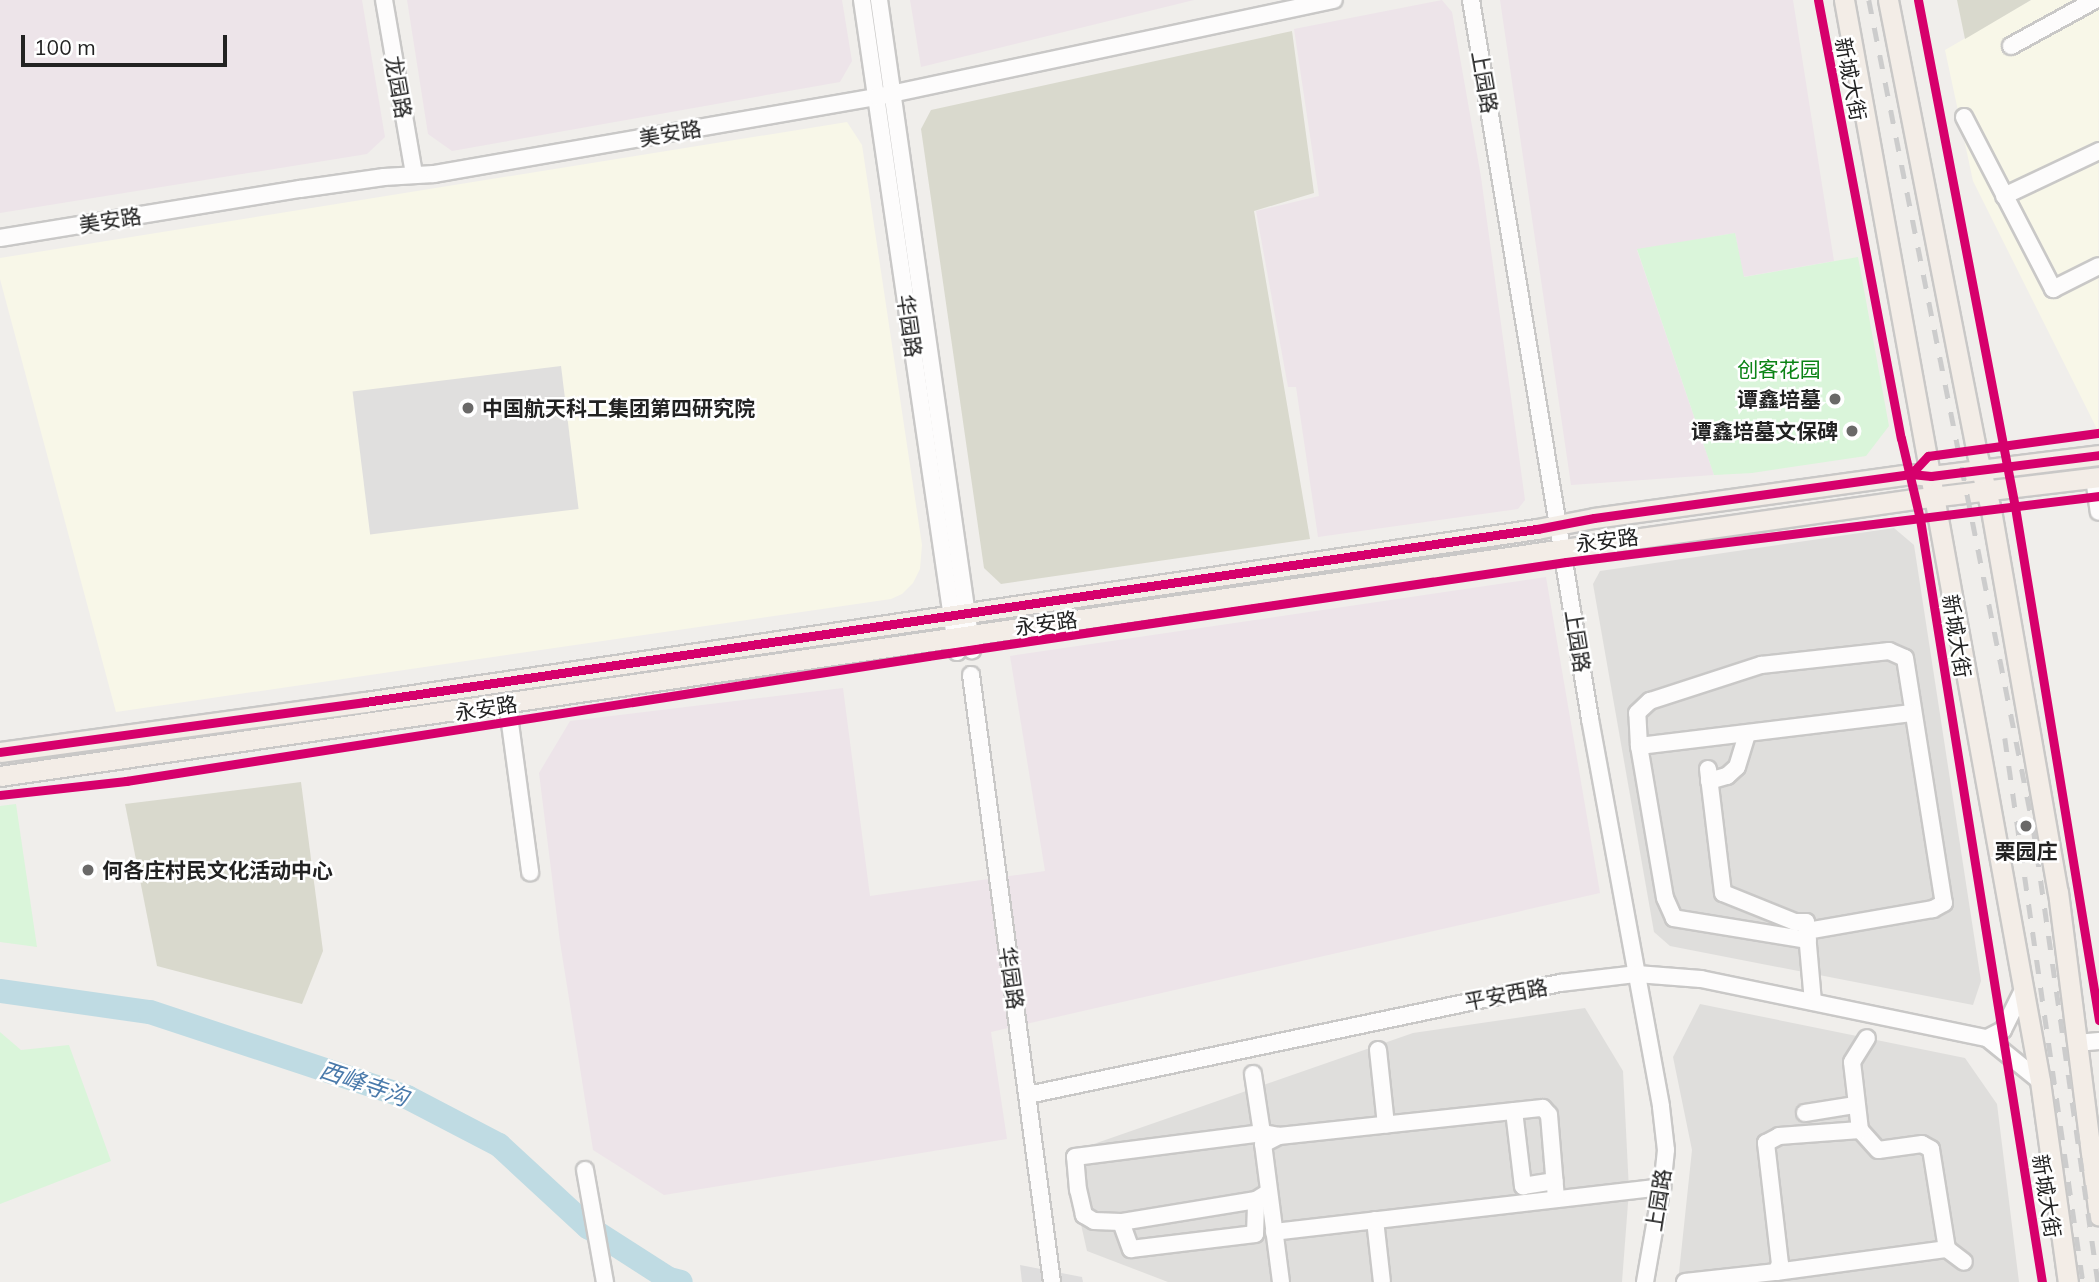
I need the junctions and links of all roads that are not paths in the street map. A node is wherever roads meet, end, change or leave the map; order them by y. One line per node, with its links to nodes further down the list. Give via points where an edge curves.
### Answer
1 (384, 0): 13 (street, 龙园路)
2 (862, 0): 10 (street, 华园路)
3 (879, 0): 10 (street, 华园路)
4 (1334, 0): 10 (street, 美安路)
5 (1471, 0): 24 (street, 上园路)
6 (1844, 0): 19 (main road, 新城大街)
7 (1888, 0): 18 (main road)
8 (2095, 0): 9 (street)
9 (2011, 46)
10 (885, 95): 13 (street, 美安路); 26 (street, 华园路)
11 (1964, 117): 14 (street)
12 (2099, 151): 14 (street)
13 (414, 174): 15 (street, 美安路)
14 (2004, 196): 16 (street, via 2053,289)
15 (0, 238)
16 (2099, 266)
17 (2099, 455): 18 (main road, 永安路)
18 (1982, 470): 19 (main road, 永安路); 21 (main road)
19 (1931, 476): 22 (main road, 新城大街); 24 (main road, 永安路, via 1898,476)
20 (2096, 477): 21 (main road, 永安路); 23 (street)
21 (1987, 490): 22 (main road, 永安路); 43 (main road, via 2058,892)
22 (1934, 497): 25 (main road, 永安路); 38 (main road, 新城大街)
23 (2099, 512)
24 (1560, 524): 25 (street, 上园路); 26 (main road, 永安路)
25 (1563, 549): 27 (main road, 永安路); 37 (street, 上园路)
26 (960, 614): 27 (street, 华园路); 33 (main road, 永安路)
27 (964, 643): 29 (main road, 永安路)
28 (971, 675): 47 (street, 华园路)
29 (507, 701): 34 (main road, 永安路); 35 (street)
30 (1912, 713): 31 (street); 32 (street, via 1905,658 1889,651 1761,665 1650,701 1637,713); 36 (street, via 1944,903)
31 (1747, 735): 32 (street); 36 (street, via 1737,767 1727,776 1708,775 1723,893 1795,922 1806,922)
32 (1639, 746): 36 (street, via 1665,898 1674,918)
33 (0, 752)
34 (0, 776)
35 (530, 872)
36 (1808, 936): 39 (street)
37 (1637, 974): 39 (street, 平安西路, via 1701,979); 47 (street, 平安西路, via 1560,983); 57 (street, 上园路, via 1661,1107 1666,1150)
38 (2023, 990): 41 (street, via 2003,1030); 46 (main road, 新城大街)
39 (1813, 1002): 41 (street, 平安西路)
40 (1867, 1038): 48 (street, via 1852,1062)
41 (1987, 1038): 46 (street)
42 (2099, 1041): 43 (street)
43 (2077, 1043): 60 (main road)
44 (1378, 1050): 51 (street)
45 (1253, 1074): 53 (street)
46 (2040, 1081): 73 (main road, 新城大街)
47 (1028, 1095): 67 (street, 华园路)
48 (1856, 1105): 50 (street); 52 (street)
49 (1514, 1111): 51 (street); 56 (street, via 1543,1108 1549,1115); 56 (street, via 1523,1186)
50 (1805, 1113)
51 (1386, 1125): 54 (street)
52 (1860, 1130): 64 (street, via 1878,1150 1922,1144 1931,1149); 66 (street, via 1779,1136 1766,1143 1780,1264)
53 (1262, 1133): 54 (street); 62 (street, via 1075,1157 1084,1215 1094,1221)
54 (1279, 1136): 58 (street, via 1263,1144)
55 (585, 1170): 68 (street)
56 (1555, 1181): 59 (street)
57 (1662, 1187): 59 (street); 71 (street, 上园路)
58 (1263, 1196): 62 (street); 62 (street, via 1255,1234 1131,1249); 63 (street)
59 (1556, 1199): 61 (street)
60 (2099, 1215)
61 (1375, 1220): 63 (street); 70 (street)
62 (1121, 1222)
63 (1274, 1232): 69 (street)
64 (1947, 1249): 65 (street); 66 (street)
65 (1964, 1262)
66 (1776, 1272): 72 (street)
67 (1052, 1276)
68 (605, 1282)
69 (1281, 1282)
70 (1382, 1282)
71 (1645, 1282)
72 (1685, 1282)
73 (2068, 1282)

